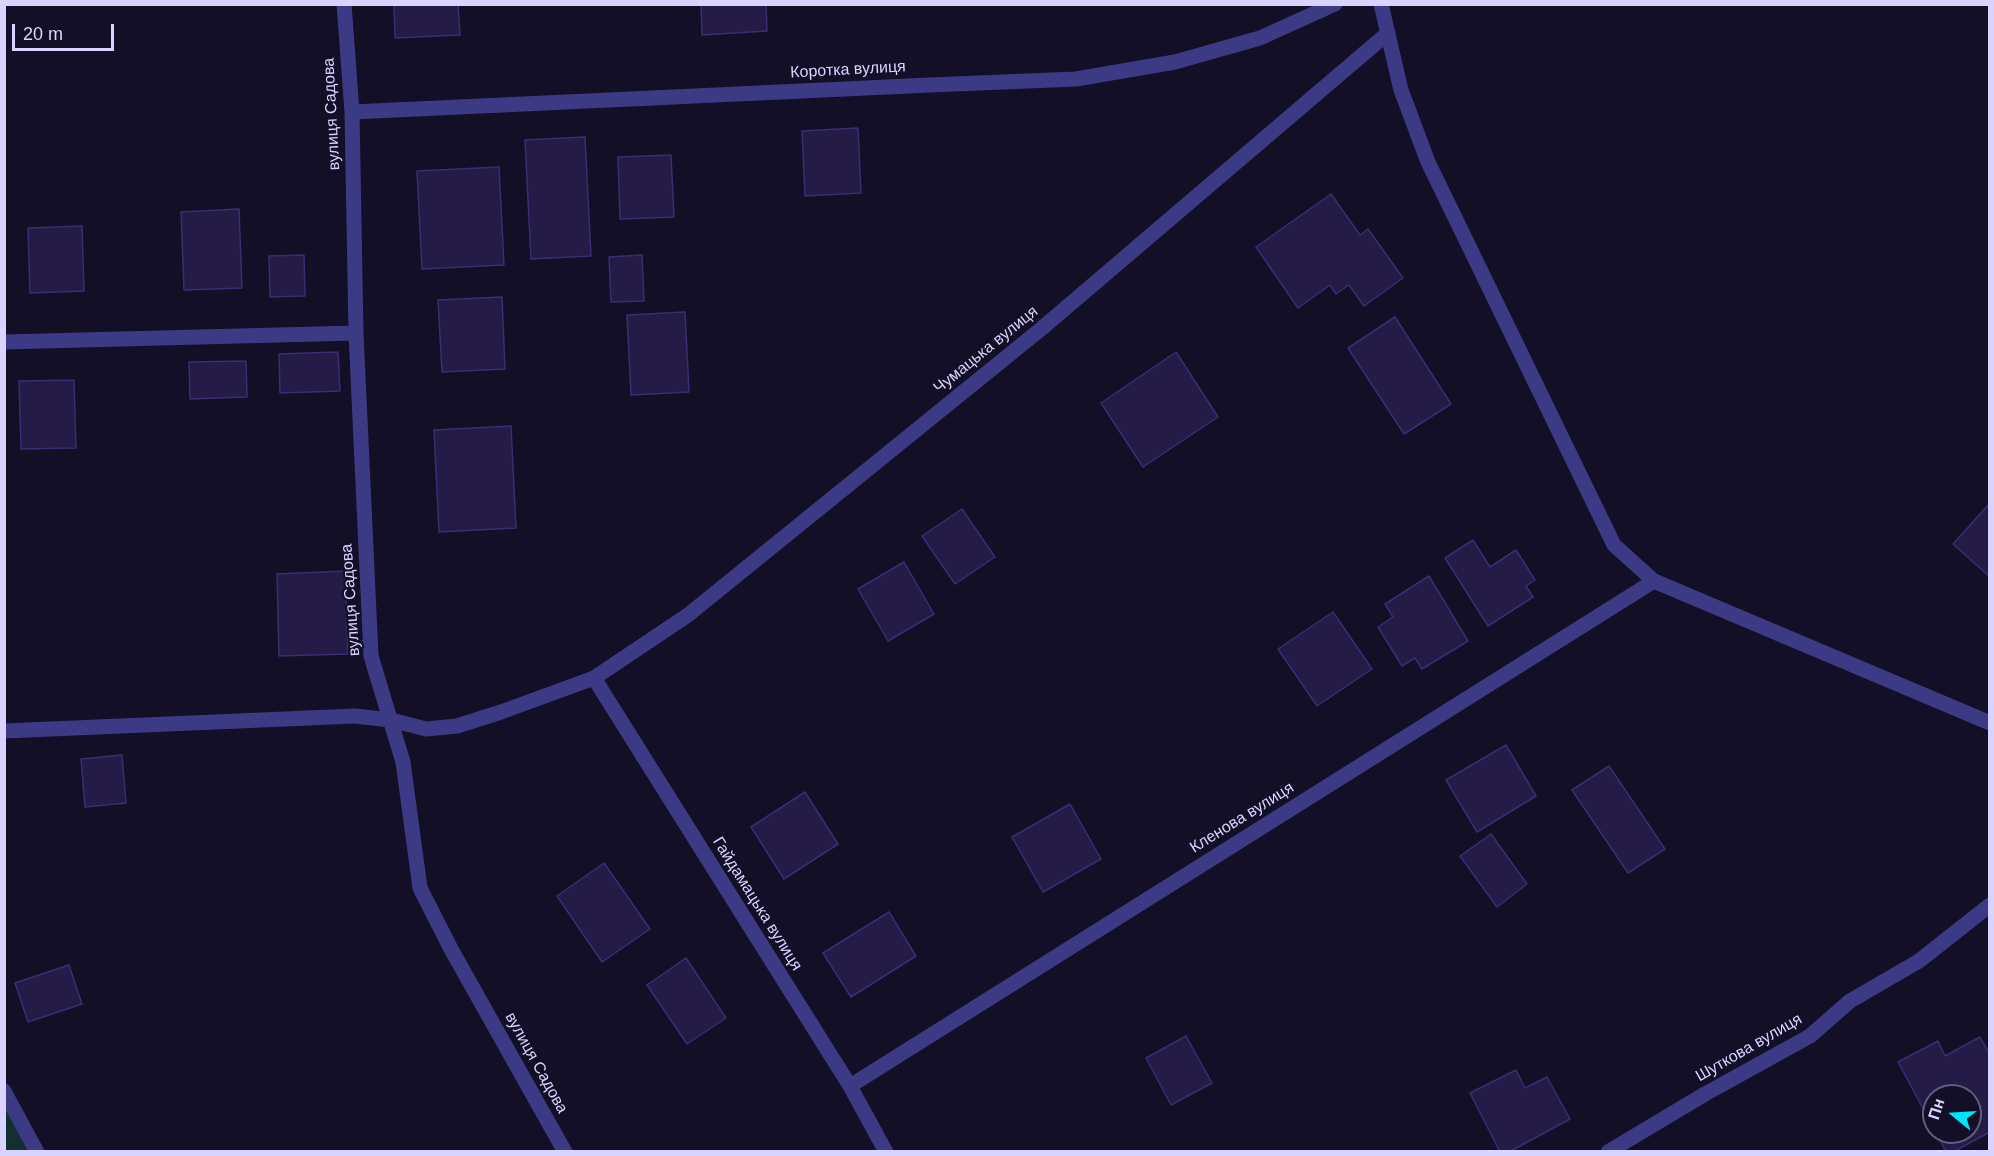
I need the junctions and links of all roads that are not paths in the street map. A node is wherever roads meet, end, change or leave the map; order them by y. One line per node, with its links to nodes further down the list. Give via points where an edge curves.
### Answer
1 (344, 4): 5 (street, вулиця Садова)
2 (1335, 4): 5 (street, Коротка вулиця, via 1250,41 1175,62 1076,80)
3 (1381, 4): 4 (street)
4 (1388, 33): 8 (street, via 1401,90 1428,162 1598,513 1614,544); 9 (street, Чумацька вулиця, via 1023,344 688,615)
5 (352, 111): 6 (street, вулиця Садова)
6 (356, 333): 7 (street); 10 (street, вулиця Садова, via 370,656)
7 (4, 342)
8 (1654, 581): 11 (street); 14 (street, Кленова вулиця)
9 (594, 678): 10 (street, Чумацька вулиця, via 457,726 426,729); 14 (street, Гайдамацька вулиця)
10 (392, 720): 12 (street, Чумацька вулиця, via 355,716); 17 (street, вулиця Садова, via 403,762 420,888)
11 (1989, 723)
12 (4, 731)
13 (1989, 904): 19 (street, Шуткова вулиця, via 1919,961 1851,1001 1810,1036)
14 (850, 1086): 18 (street, Гайдамацька вулиця)
15 (4, 1092): 16 (street)
16 (37, 1152)
17 (565, 1152)
18 (886, 1152)
19 (1608, 1152)

